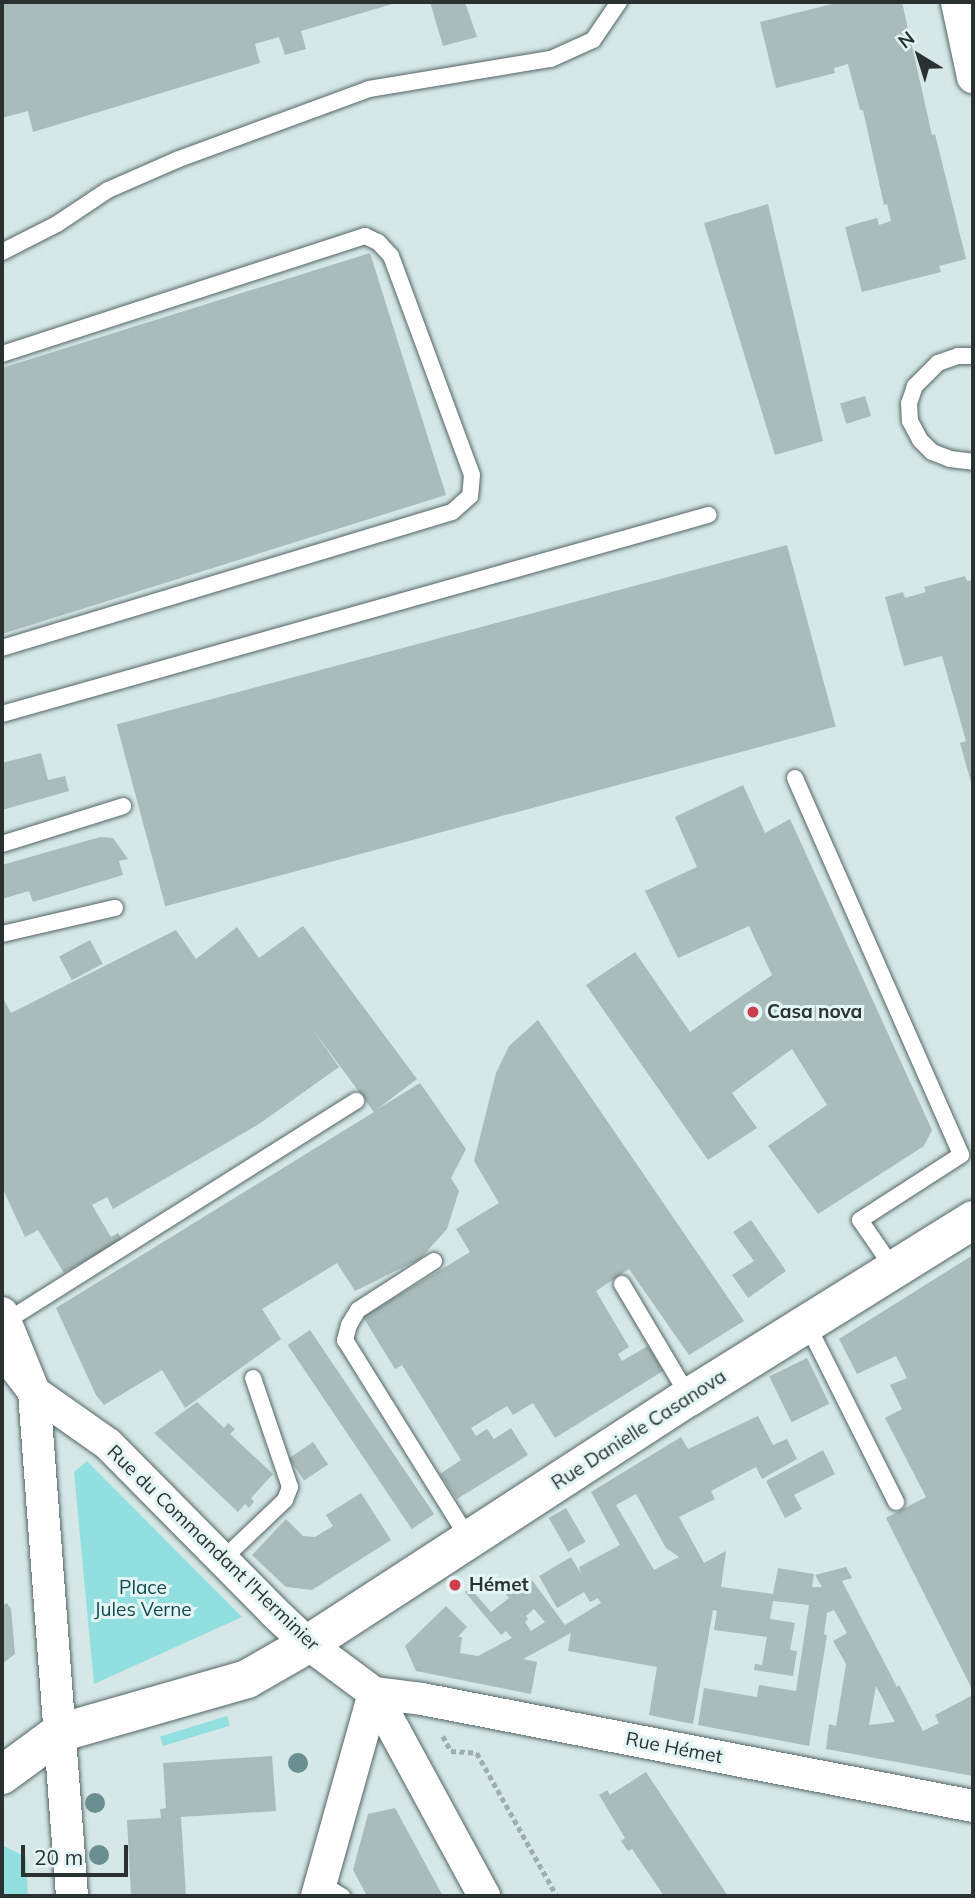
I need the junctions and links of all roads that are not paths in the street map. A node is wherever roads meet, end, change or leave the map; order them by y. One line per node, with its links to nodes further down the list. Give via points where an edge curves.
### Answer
1 (619, 2): 4 (lane, via 593,40 551,59 369,89 108,190 57,224)
2 (957, 2): 3 (street)
3 (973, 77)
4 (2, 252)
5 (2, 355): 9 (lane, via 365,236 390,256 472,475 470,496 452,512)
6 (973, 356): 7 (lane, via 938,363 915,386 909,403 910,421 932,452)
7 (973, 462)
8 (708, 515): 10 (lane)
9 (2, 648)
10 (2, 714)
11 (795, 778): 19 (lane, via 961,1155 860,1220)
12 (123, 806): 13 (lane)
13 (2, 844)
14 (115, 908): 15 (lane)
15 (2, 934)
16 (356, 1101): 22 (lane)
17 (973, 1220): 19 (main road, Rue Danielle Casanova)
18 (434, 1261): 27 (lane, via 358,1310 345,1340)
19 (893, 1268): 21 (main road, Rue Danielle Casanova)
20 (622, 1284): 25 (lane)
21 (807, 1324): 25 (main road, Rue Danielle Casanova); 26 (lane)
22 (3, 1328): 24 (street, Rue du Commandant l'Herminier)
23 (253, 1378): 28 (lane, via 290,1487 285,1500)
24 (34, 1392): 28 (street, Rue du Commandant l'Herminier, via 108,1444); 31 (street)
25 (689, 1397): 27 (main road, Rue Danielle Casanova)
26 (897, 1502)
27 (469, 1539): 29 (main road, Rue Danielle Casanova)
28 (222, 1560): 29 (street, Rue du Commandant l'Herminier)
29 (308, 1644): 30 (street, Rue du Commandant l'Herminier); 31 (main road, Rue Danielle Casanova, via 247,1679)
30 (374, 1693): 33 (street, Rue Hémet); 34 (street); 36 (street, Rue du Commandant l'Herminier)
31 (59, 1733): 32 (main road); 35 (street)
32 (2, 1775)
33 (973, 1806)
34 (326, 1892)
35 (72, 1896)
36 (484, 1896)

